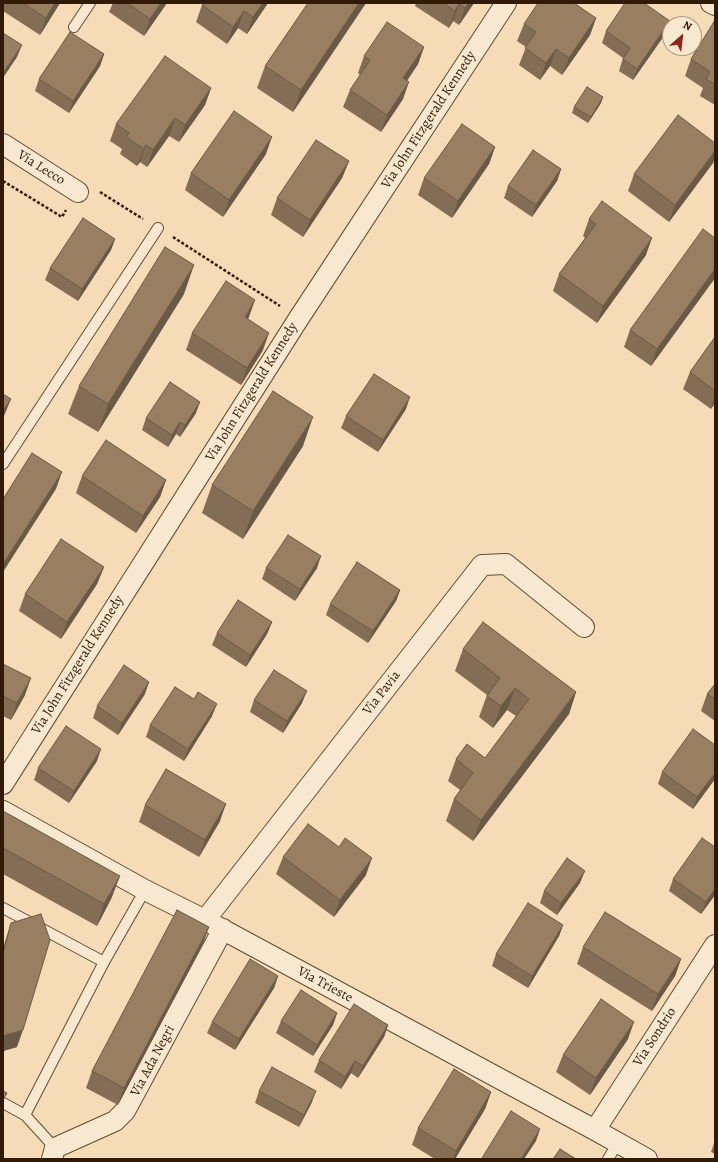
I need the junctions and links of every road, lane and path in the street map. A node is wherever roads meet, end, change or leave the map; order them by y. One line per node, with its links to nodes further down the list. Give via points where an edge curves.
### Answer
1 (90, 3): 5 (lane)
2 (506, 3): 11 (street, Via John Fitzgerald Kennedy, via 299,318)
3 (711, 3): 4 (street)
4 (715, 5)
5 (74, 27)
6 (3, 144): 7 (street, Via Lecco)
7 (78, 192)
8 (158, 228): 9 (lane)
9 (3, 464)
10 (584, 627): 15 (street, Via Pavia, via 506,564 482,565)
11 (3, 784)
12 (3, 811): 13 (street, Via Trieste)
13 (145, 890): 15 (street, Via Trieste); 18 (lane)
14 (3, 908): 18 (lane)
15 (205, 920): 16 (street, Via Trieste)
16 (222, 929): 21 (street, Via Trieste); 23 (street, Via Ada Negri, via 125,1111 115,1121)
17 (715, 945): 21 (street, Via Sondrio)
18 (104, 962): 20 (lane)
19 (3, 1103): 20 (lane)
20 (25, 1115): 23 (lane)
21 (596, 1130): 22 (street, Via Trieste)
22 (618, 1142): 24 (lane); 25 (street, Via Trieste)
23 (53, 1154)
24 (608, 1159)
25 (647, 1159)

